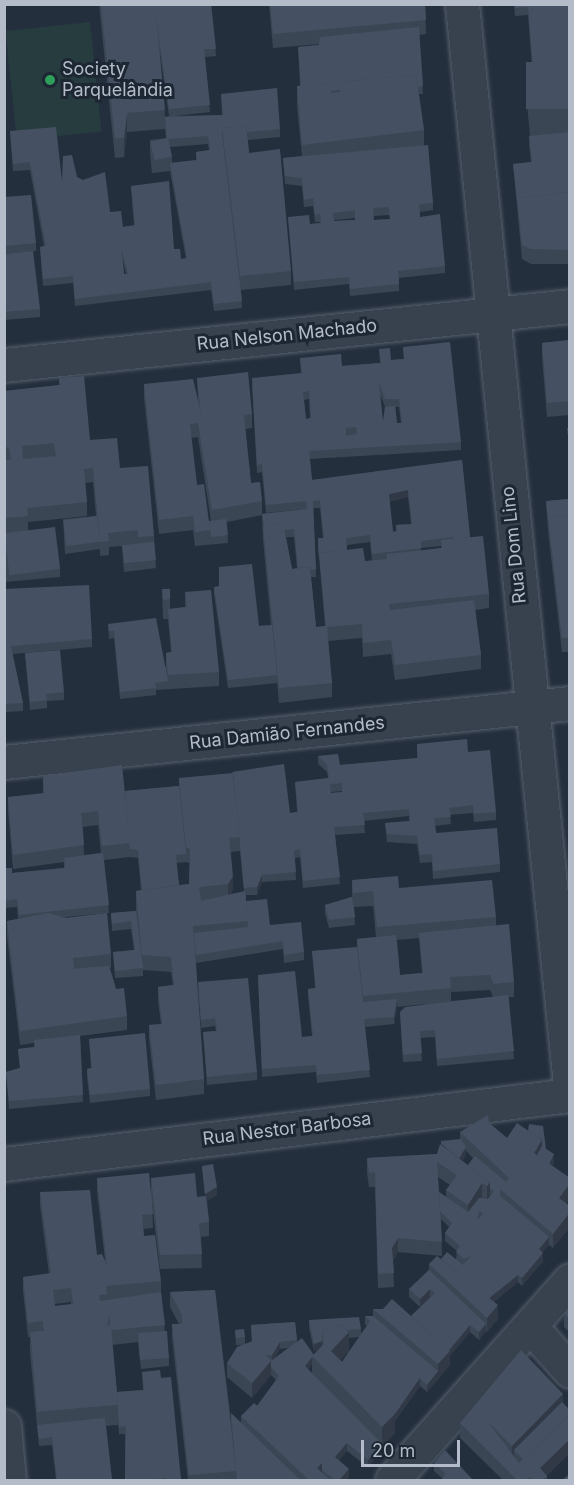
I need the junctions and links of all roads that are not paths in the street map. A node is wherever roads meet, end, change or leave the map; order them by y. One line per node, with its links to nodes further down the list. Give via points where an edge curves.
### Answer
1 (462, 4): 3 (street, Rua Dom Lino)
2 (570, 306): 3 (street, Rua Nelson Machado)
3 (490, 313): 4 (street, Rua Nelson Machado); 6 (street, Rua Dom Lino)
4 (4, 365)
5 (570, 703): 6 (street, Rua Damião Fernandes)
6 (530, 706): 7 (street, Rua Damião Fernandes); 8 (street, Rua Dom Lino)
7 (4, 762)
8 (570, 1084)
9 (570, 1095): 10 (street, Rua Nestor Barbosa)
10 (4, 1164)
11 (570, 1280): 12 (street)
12 (530, 1326): 13 (street); 16 (street)
13 (570, 1371)
14 (4, 1426): 15 (street)
15 (9, 1480)
16 (392, 1480)

